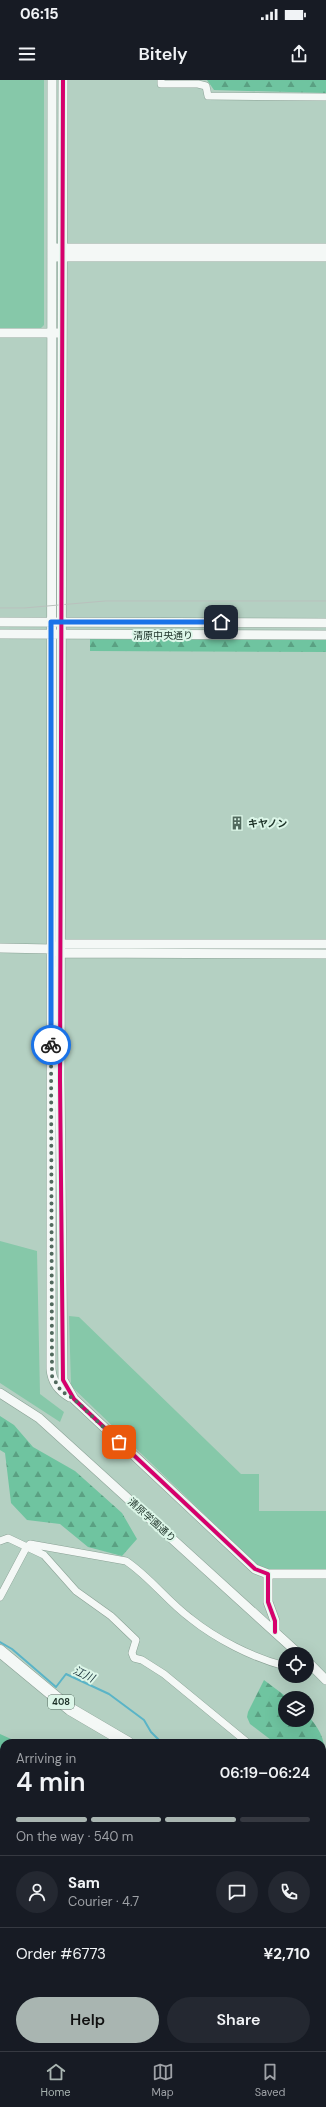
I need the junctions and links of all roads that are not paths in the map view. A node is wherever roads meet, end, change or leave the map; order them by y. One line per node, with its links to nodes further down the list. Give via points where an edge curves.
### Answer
1 (52, 80): 6 (street)
2 (63, 80): 7 (street)
3 (161, 80): 4 (street, via 161,84 206,86 208,96)
4 (326, 97)
5 (326, 248): 7 (street)
6 (52, 252): 7 (street); 10 (street)
7 (62, 252): 8 (street); 11 (street)
8 (326, 257)
9 (0, 333): 10 (street)
10 (51, 333): 11 (street); 13 (street)
11 (62, 333): 14 (street)
12 (0, 622): 13 (street, 清原中央通り)
13 (51, 622): 14 (street, 清原中央通り); 17 (street)
14 (62, 622): 15 (street, 清原中央通り); 18 (street)
15 (326, 623)
16 (0, 634): 17 (street, 清原中央通り)
17 (51, 634): 18 (street, 清原中央通り); 22 (street)
18 (62, 635): 19 (street, 清原中央通り); 23 (street)
19 (326, 635)
20 (326, 944): 23 (street)
21 (0, 948): 22 (street)
22 (52, 949): 23 (street); 26 (street, via 51,1369 53,1379 61,1391)
23 (61, 949): 24 (street); 26 (street, via 63,1380)
24 (326, 954)
25 (0, 1392): 32 (street, 清原学園通り, via 39,1418)
26 (74, 1399): 29 (street, via 255,1569)
27 (0, 1540): 28 (street, via 8,1538)
28 (26, 1548): 31 (street); 35 (street, via 34,1544 126,1561 140,1570 202,1627 253,1657); 39 (street, via 44,1555 76,1591 127,1630 136,1640 132,1652 134,1658 164,1674)
29 (268, 1574): 30 (street); 32 (street, via 268,1602 276,1621)
30 (326, 1574)
31 (0, 1597)
32 (275, 1632): 33 (street, 清原学園通り)
33 (291, 1647)
34 (0, 1651): 38 (highway, 408, via 70,1709)
35 (278, 1664)
36 (314, 1670): 37 (street)
37 (326, 1680)
38 (121, 1739)
39 (243, 1739)

